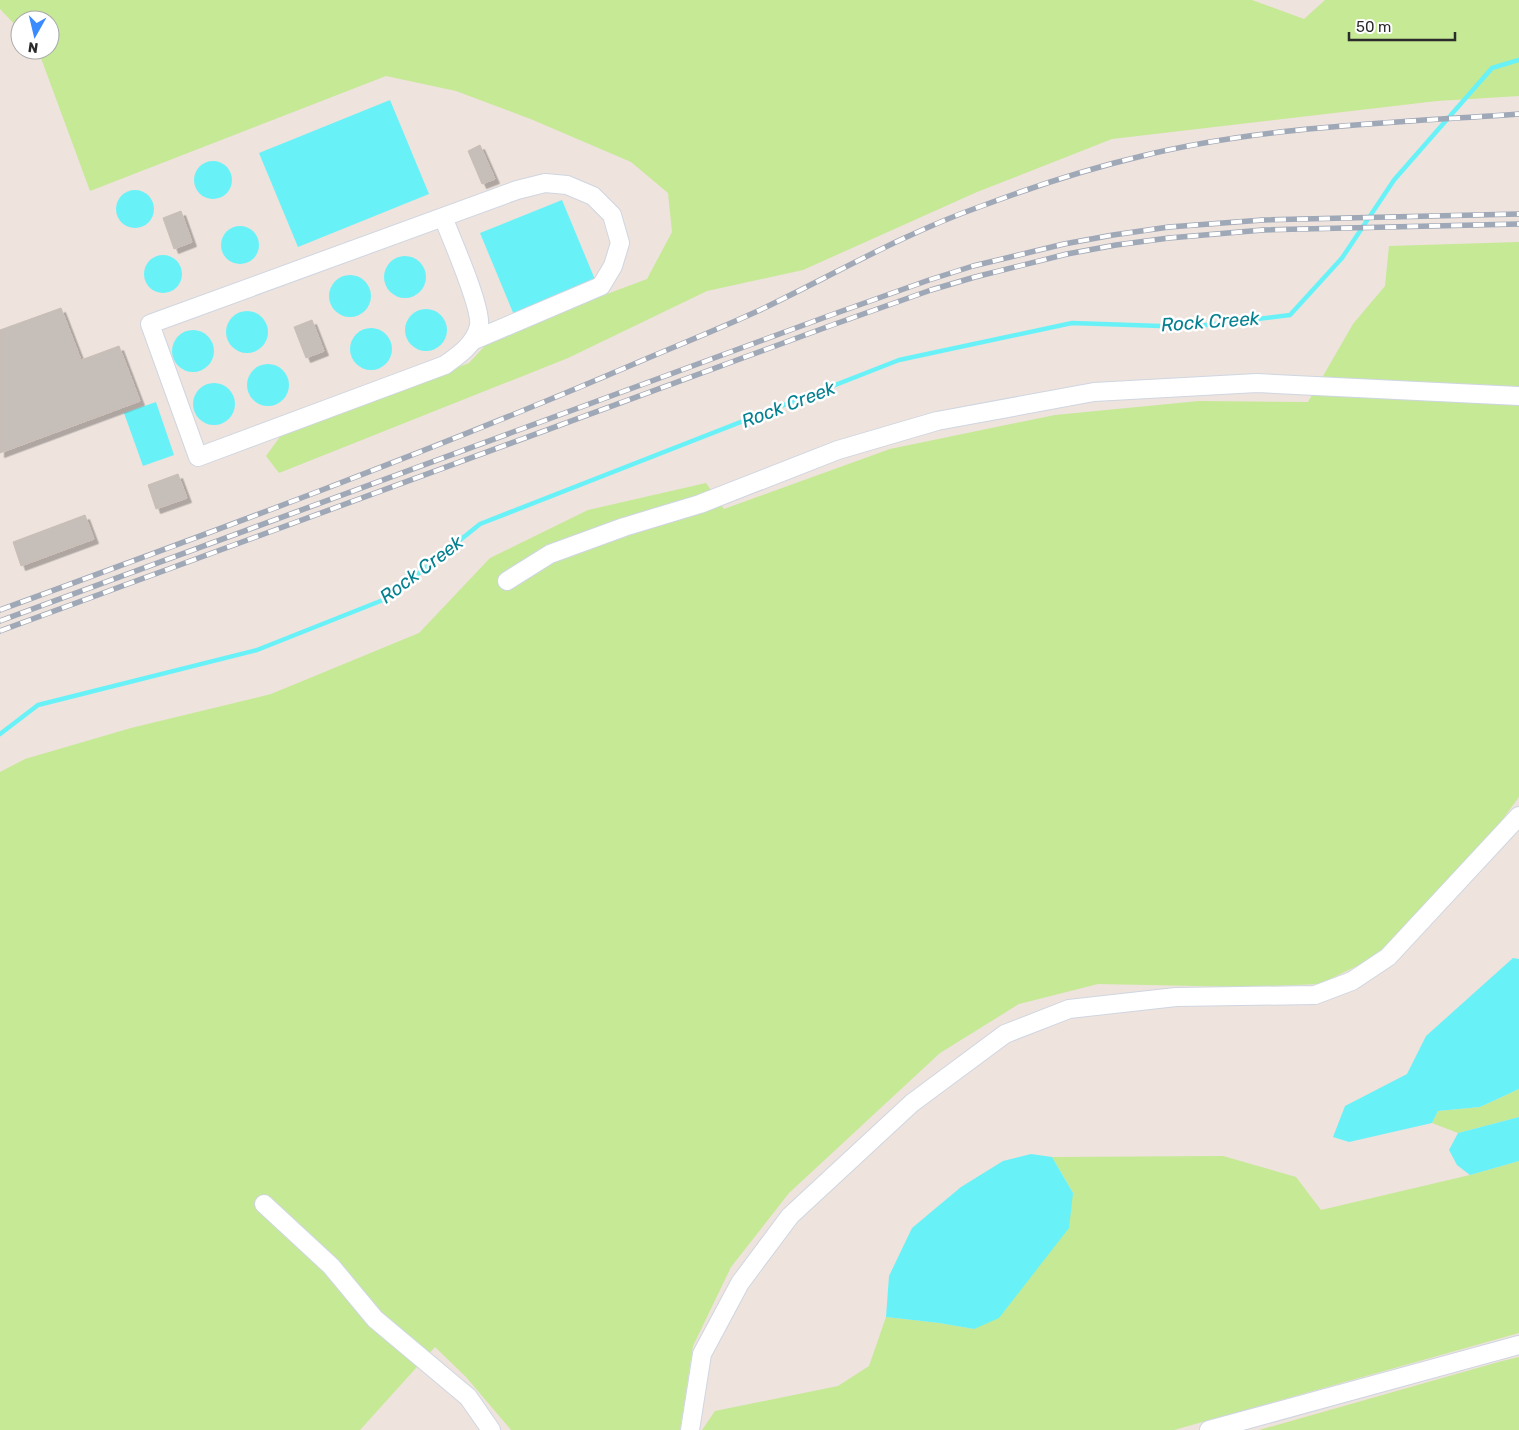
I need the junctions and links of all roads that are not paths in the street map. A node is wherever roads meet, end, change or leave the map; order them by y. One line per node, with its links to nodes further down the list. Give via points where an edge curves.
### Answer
1 (443, 217): 2 (lane, via 479,317 479,327); 2 (lane, via 517,190 545,183 568,185 593,196 612,215 620,243 614,266 601,286); 2 (lane, via 150,324 198,457 445,366)
2 (472, 341)
3 (1519, 396): 4 (lane, via 1258,383 1084,394 937,421 838,450 700,504 550,554)
4 (508, 582)
5 (1519, 816): 9 (lane, via 1388,958 1352,981 1315,995 1176,997 1069,1009 1005,1034 990,1045 912,1103 790,1216 740,1283 702,1354)
6 (264, 1204): 8 (lane, via 331,1266 375,1319 468,1397)
7 (1519, 1345): 10 (lane)
8 (491, 1430)
9 (690, 1430)
10 (1209, 1430)

